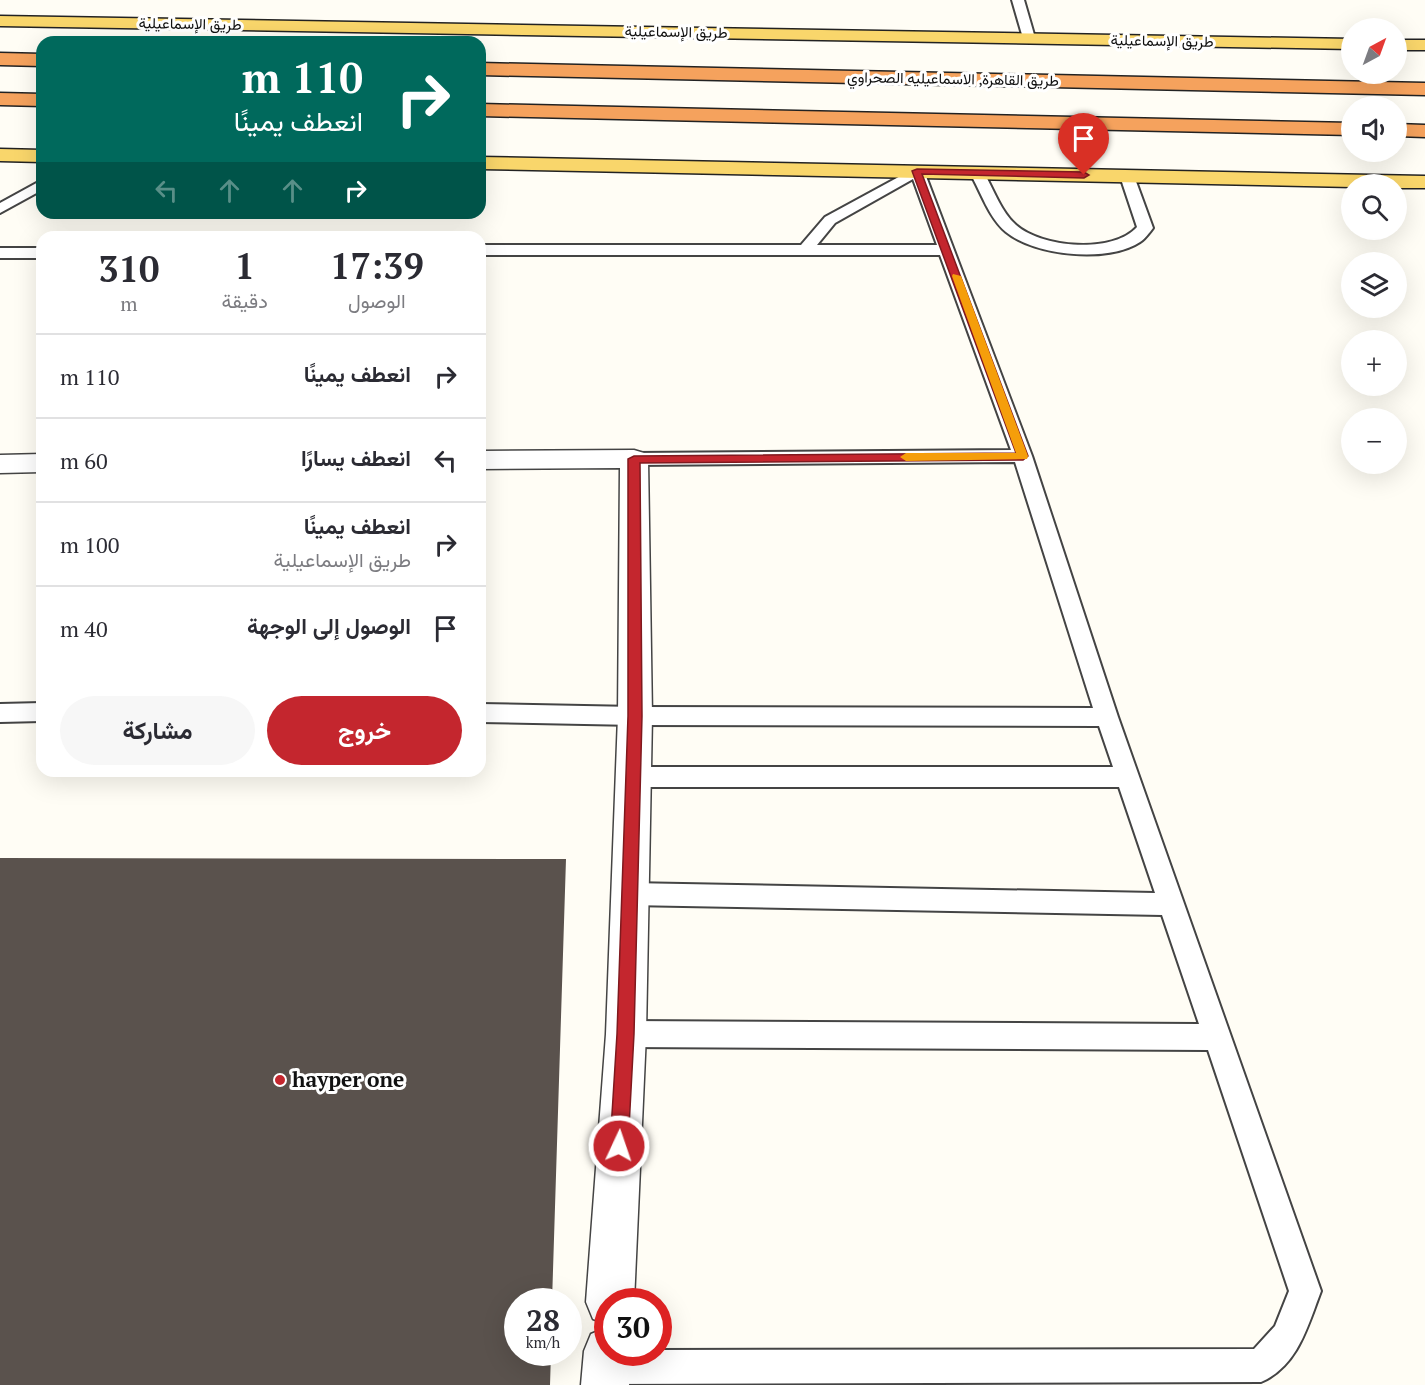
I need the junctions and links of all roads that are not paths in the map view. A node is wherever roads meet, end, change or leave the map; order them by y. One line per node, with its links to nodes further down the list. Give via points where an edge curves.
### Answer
1 (1018, 0): 3 (lane)
2 (0, 21): 3 (main road, طريق الإسماعيلية)
3 (1029, 38): 4 (main road, طريق الإسماعيلية)
4 (1341, 44)
5 (1407, 45): 6 (main road)
6 (1425, 45)
7 (0, 59): 8 (highway)
8 (36, 60)
9 (486, 69): 10 (highway, طريق القاهرة, الاسماعيليه الصحراوي)
10 (1425, 89)
11 (0, 99): 12 (highway)
12 (36, 100)
13 (486, 110): 14 (highway)
14 (1341, 129)
15 (1407, 130): 16 (highway)
16 (1425, 131)
17 (0, 155): 18 (main road)
18 (36, 156)
19 (486, 163): 20 (main road)
20 (917, 171): 21 (main road); 26 (lane, via 830,220); 28 (lane)
21 (977, 173): 22 (main road); 22 (lane, via 1010,228 1040,245 1071,250 1126,244 1141,236 1145,228)
22 (1127, 176): 23 (main road)
23 (1425, 182)
24 (36, 188): 25 (lane)
25 (0, 209)
26 (806, 249): 27 (lane); 28 (lane)
27 (486, 250)
28 (947, 250): 31 (lane)
29 (0, 253): 30 (lane)
30 (36, 253)
31 (1023, 456): 32 (lane); 40 (lane)
32 (634, 459): 33 (street); 39 (street)
33 (486, 460)
34 (36, 463): 35 (street)
35 (0, 464)
36 (36, 712): 37 (lane)
37 (0, 713)
38 (486, 713): 39 (lane)
39 (635, 716): 40 (lane); 41 (street)
40 (1107, 717): 42 (lane)
41 (633, 777): 42 (lane); 43 (street)
42 (1128, 777): 44 (lane)
43 (629, 894): 44 (lane); 45 (street)
44 (1171, 904): 46 (lane)
45 (626, 1034): 46 (lane); 47 (street)
46 (1217, 1037): 48 (lane, via 1305,1291 1287,1337 1261,1365)
47 (611, 1288)
48 (606, 1368)

